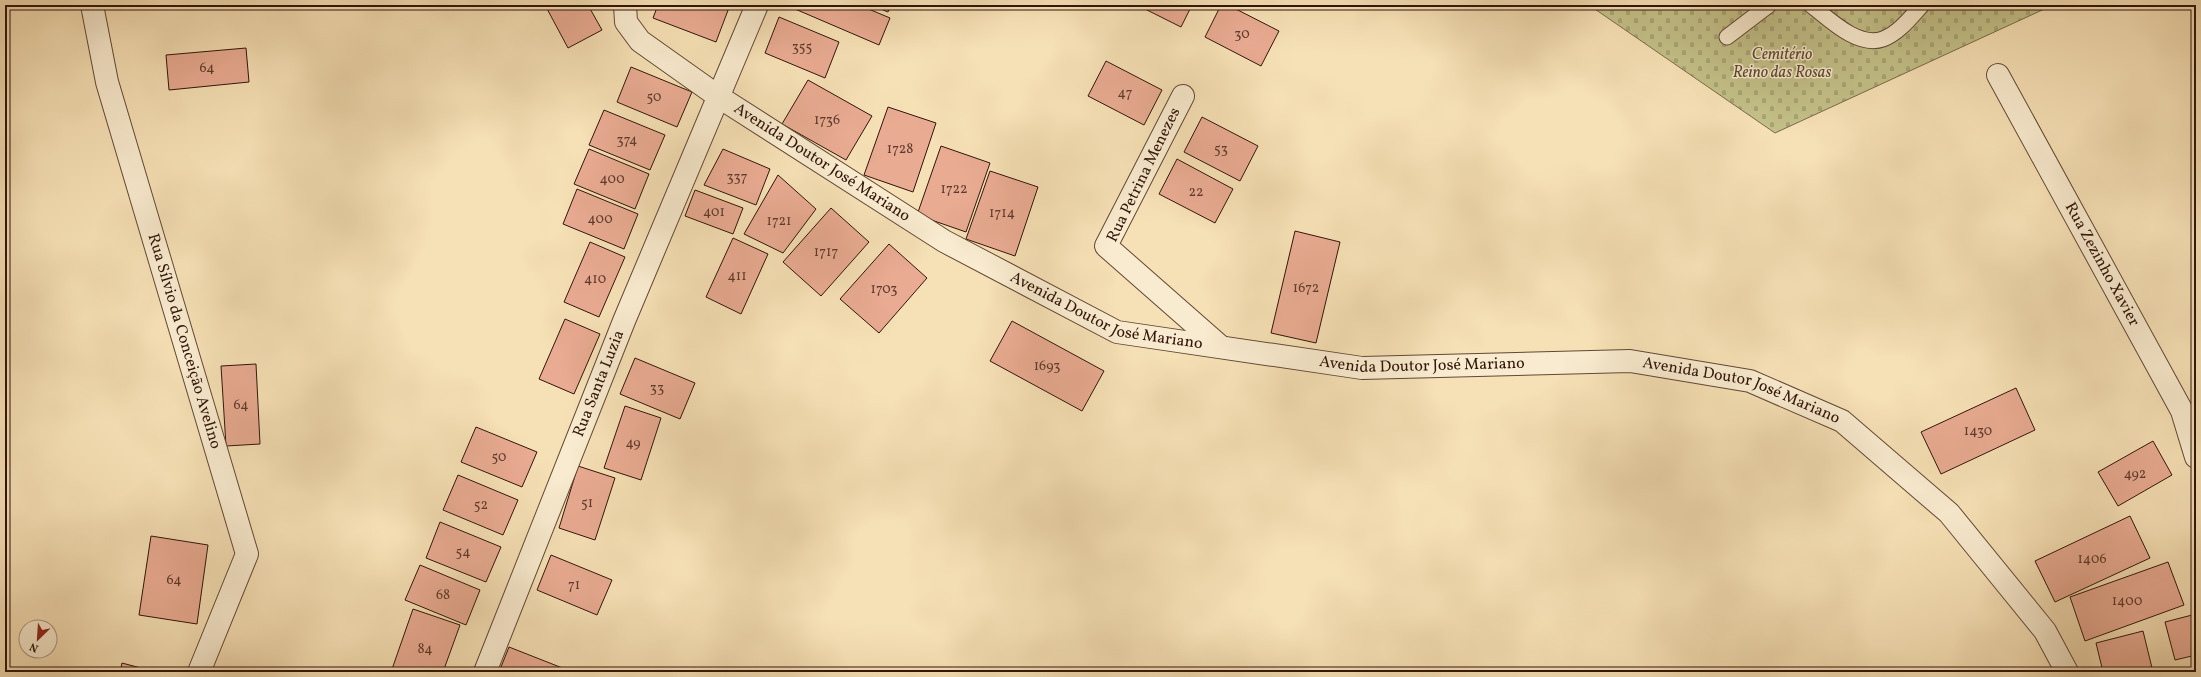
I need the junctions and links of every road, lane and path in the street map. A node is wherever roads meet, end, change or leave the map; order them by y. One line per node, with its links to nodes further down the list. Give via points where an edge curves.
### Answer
1 (92, 5): 13 (street, Rua Sílvio da Conceição Avelino, via 107,82 248,554)
2 (625, 5): 10 (street, Avenida Doutor José Mariano, via 626,22 640,40)
3 (757, 5): 10 (street, Rua Santa Luzia)
4 (1769, 5): 7 (lane)
5 (1811, 5): 6 (lane, via 1852,35 1866,40 1882,40 1892,34)
6 (1922, 5)
7 (1727, 37)
8 (1998, 75): 12 (street, Rua Zezinho Xavier, via 2182,411)
9 (1183, 96): 11 (street, Rua Petrina Menezes, via 1106,246)
10 (720, 97): 11 (street, Avenida Doutor José Mariano, via 944,241 1117,332); 14 (street, Rua Santa Luzia, via 624,321)
11 (1221, 348): 15 (street, Avenida Doutor José Mariano, via 1362,368 1630,361 1750,381 1842,421 1949,513 2045,631)
12 (2196, 457)
13 (199, 672)
14 (485, 672)
15 (2067, 672)

